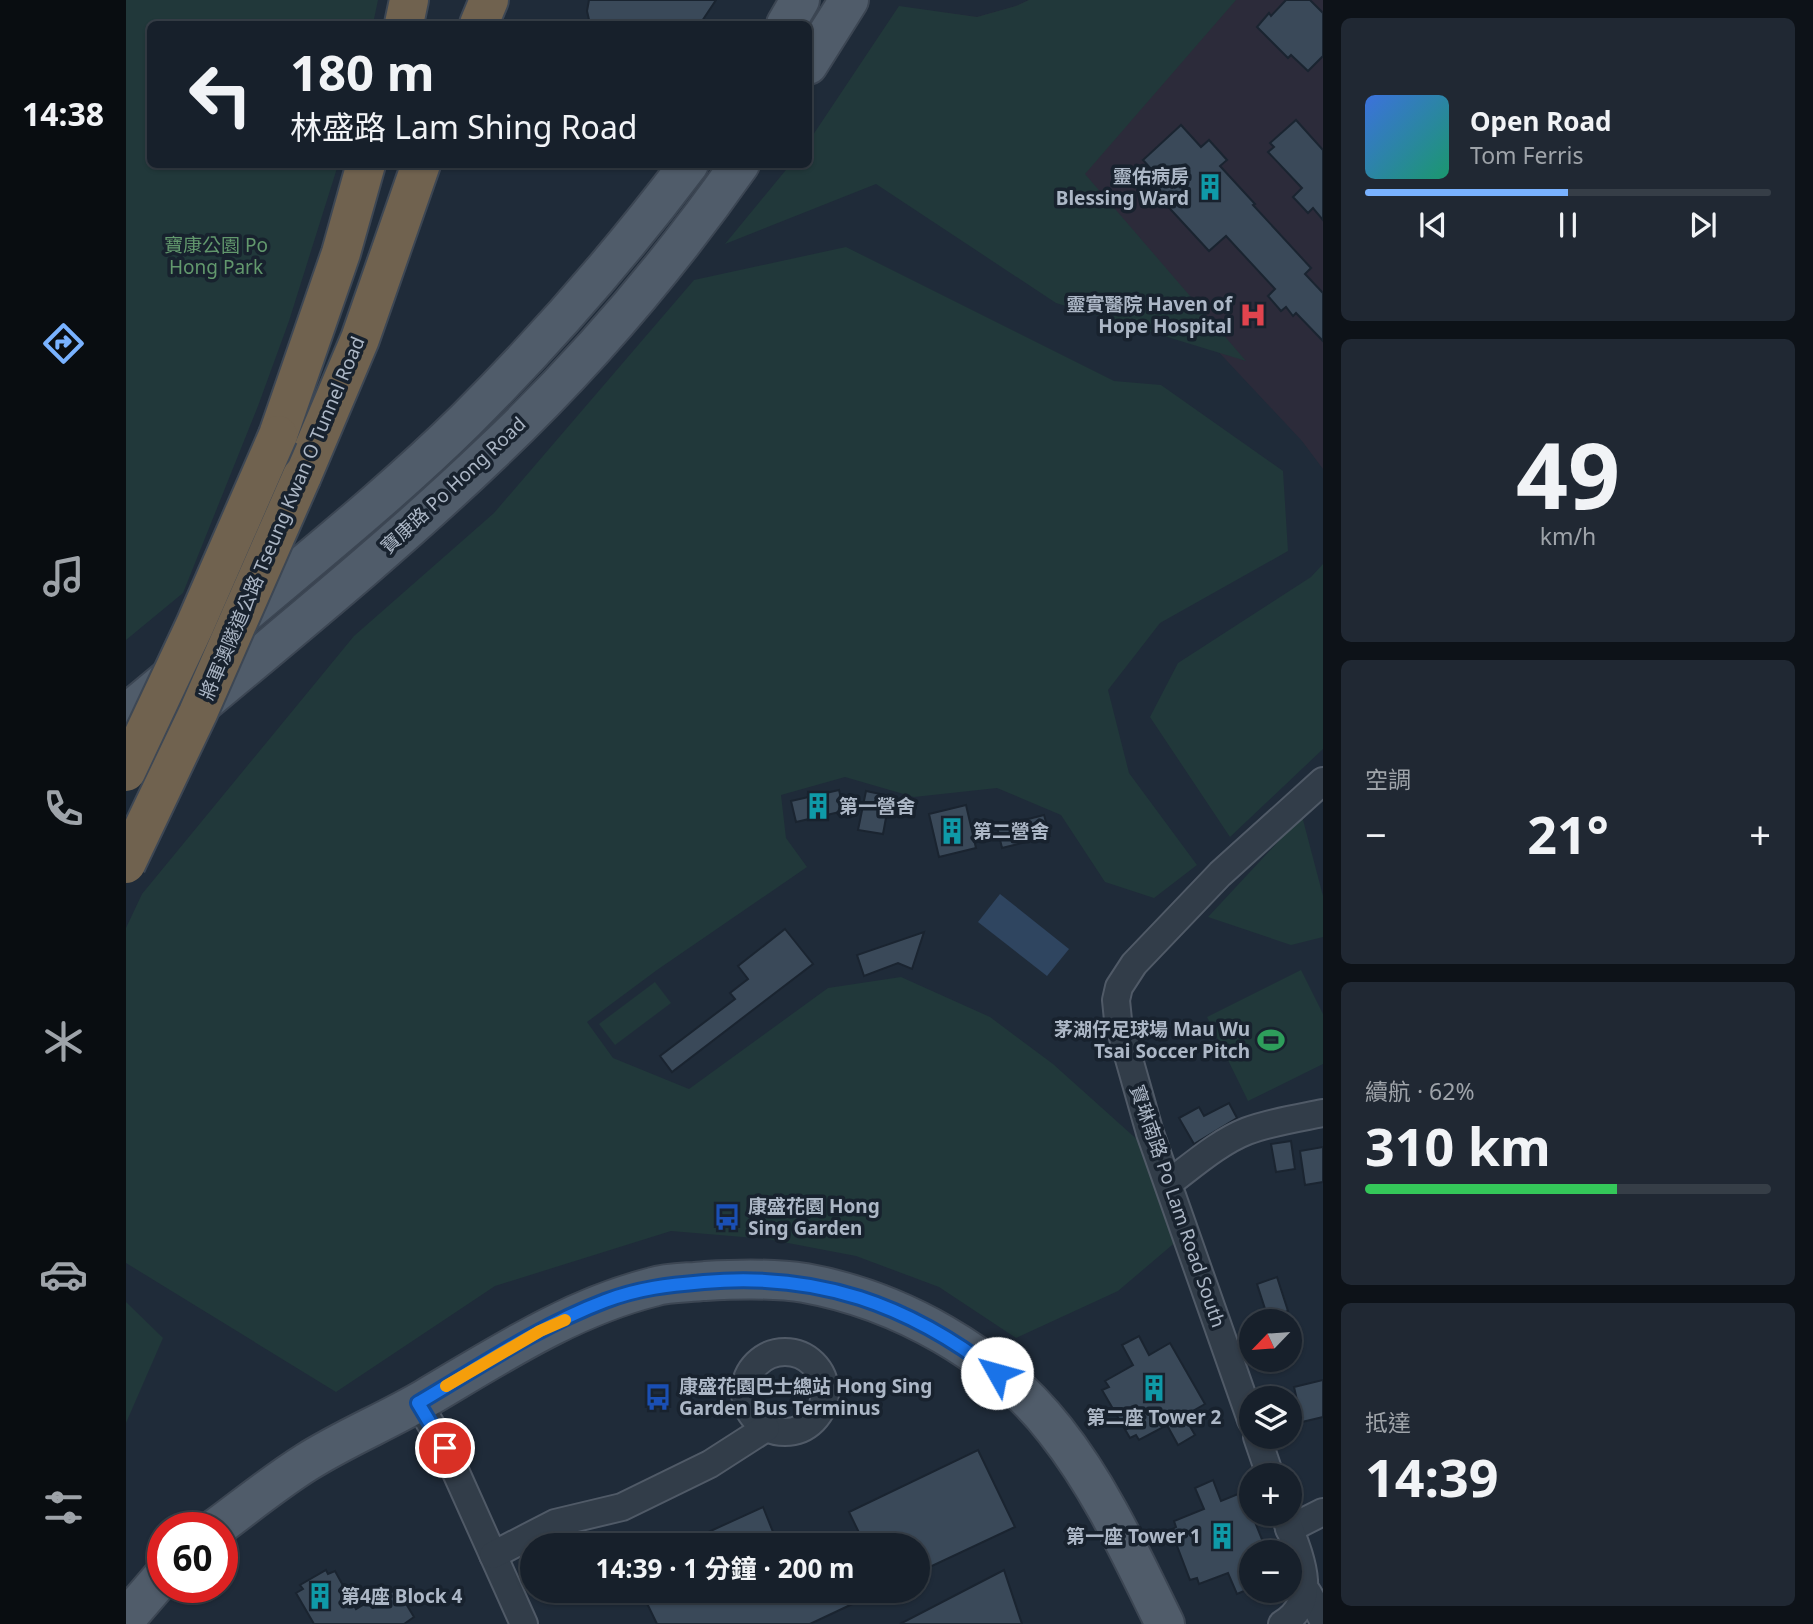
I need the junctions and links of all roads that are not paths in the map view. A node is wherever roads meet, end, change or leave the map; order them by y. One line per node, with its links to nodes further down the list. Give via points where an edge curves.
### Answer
1 (409, 0): 6 (highway)
2 (461, 0): 7 (highway)
3 (489, 0): 8 (highway)
4 (800, 0): 9 (main road)
5 (849, 0): 10 (main road)
6 (405, 21)
7 (457, 21)
8 (480, 21)
9 (788, 21)
10 (812, 59)
11 (365, 168): 16 (highway, 將軍澳隧道公路 Tseung Kwan O Tunnel Road, bridge, via 341,253 278,435)
12 (420, 168): 18 (highway, 將軍澳隧道公路 Tseung Kwan O Tunnel Road, bridge, via 360,339 198,713)
13 (686, 168): 15 (main road, 寶康路 Po Hong Road, via 584,294 465,421)
14 (737, 168): 16 (main road, 寶康路 Po Hong Road, via 628,308 493,452)
15 (126, 714)
16 (126, 770)
17 (1323, 781): 20 (street, 寶琳南路 Po Lam Road South, via 1220,874 1134,964 1119,987 1118,1020)
18 (126, 864)
19 (1323, 1114): 20 (street, via 1246,1131)
20 (1169, 1183): 21 (street, 寶琳南路 Po Lam Road South)
21 (1239, 1386)
22 (418, 1403): 25 (main road, via 307,1462); 28 (street, via 445,1448); 34 (main road, via 540,1331 605,1301 656,1286 733,1279 792,1282 861,1297 966,1349 1012,1385 1053,1427 1088,1474)
23 (766, 1428): 28 (street, via 710,1464 622,1507 555,1523)
24 (1323, 1511): 26 (street)
25 (238, 1512)
26 (1302, 1517)
27 (1289, 1526): 29 (street)
28 (493, 1555): 33 (street)
29 (1308, 1593): 32 (street); 35 (street, via 1302,1608)
30 (147, 1595): 31 (main road)
31 (126, 1619)
32 (1323, 1620)
33 (524, 1624)
34 (1165, 1624)
35 (1282, 1624)

